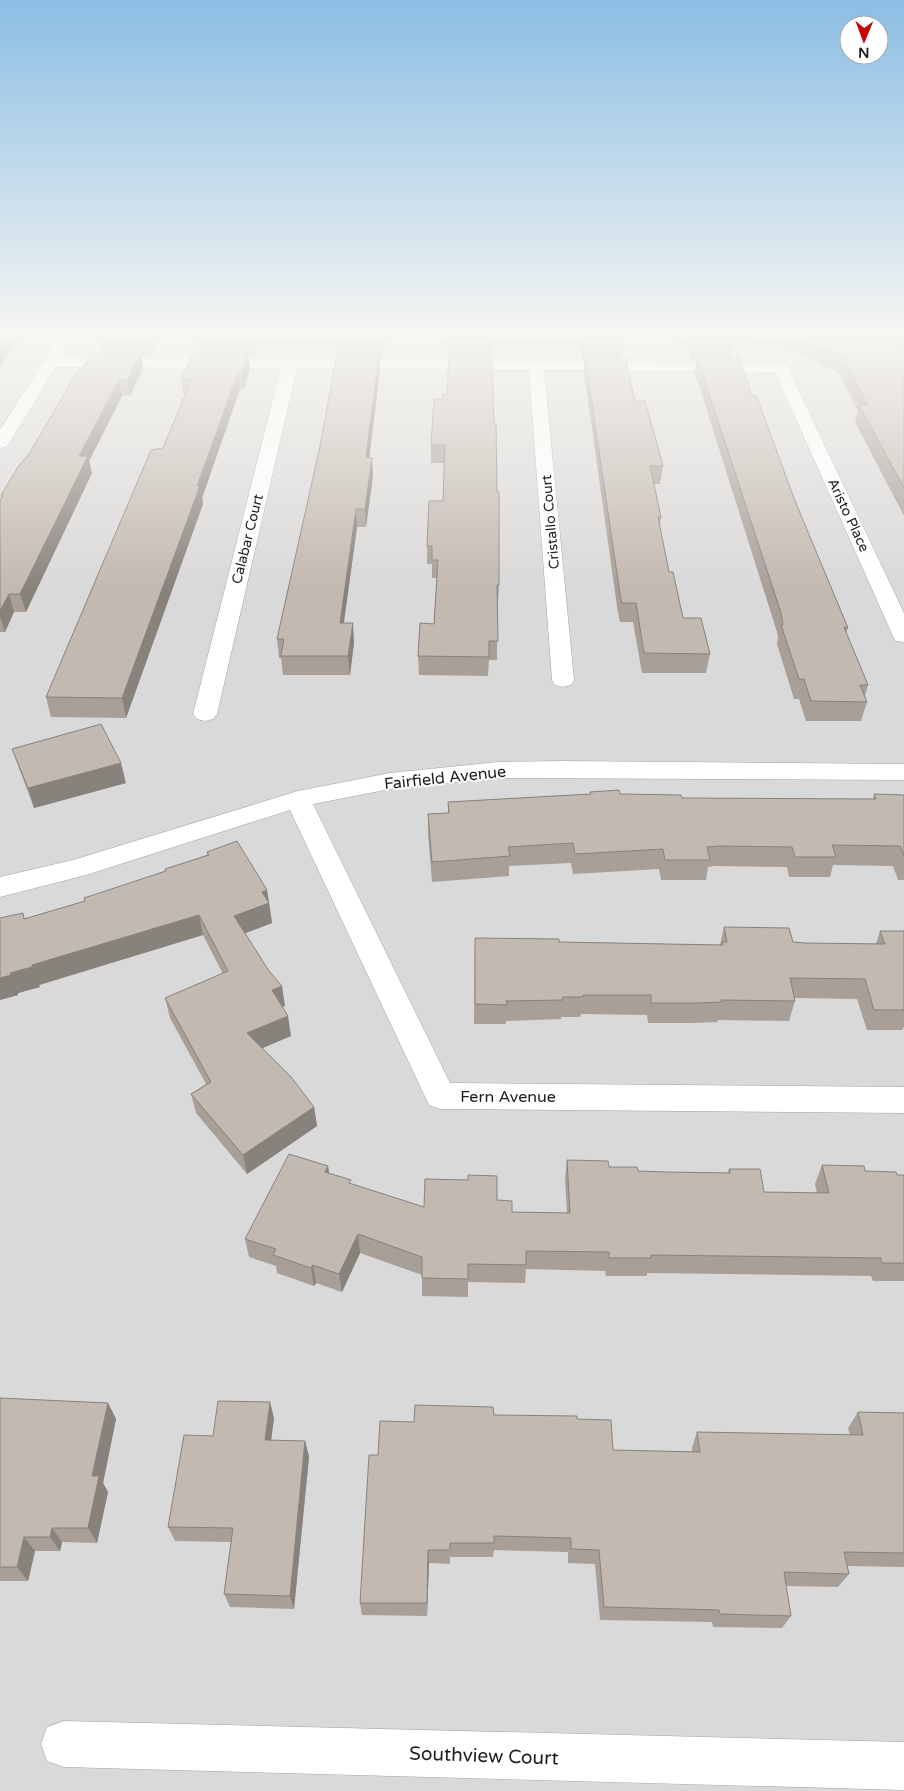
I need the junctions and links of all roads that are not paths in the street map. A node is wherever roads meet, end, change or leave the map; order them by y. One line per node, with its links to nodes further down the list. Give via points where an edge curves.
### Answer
1 (13, 422): 5 (street)
2 (276, 422): 8 (street, Calabar Court)
3 (541, 422): 7 (street, Cristallo Court)
4 (806, 422): 6 (street, Aristo Place)
5 (0, 443)
6 (904, 636)
7 (563, 680)
8 (205, 714)
9 (904, 772): 10 (street, Fairfield Avenue, via 498,770 390,781)
10 (298, 799): 11 (street, Fairfield Avenue, via 76,868); 12 (street, Fern Avenue, via 440,1096)
11 (0, 887)
12 (904, 1100)
13 (64, 1744): 14 (street, Southview Court)
14 (904, 1766)

